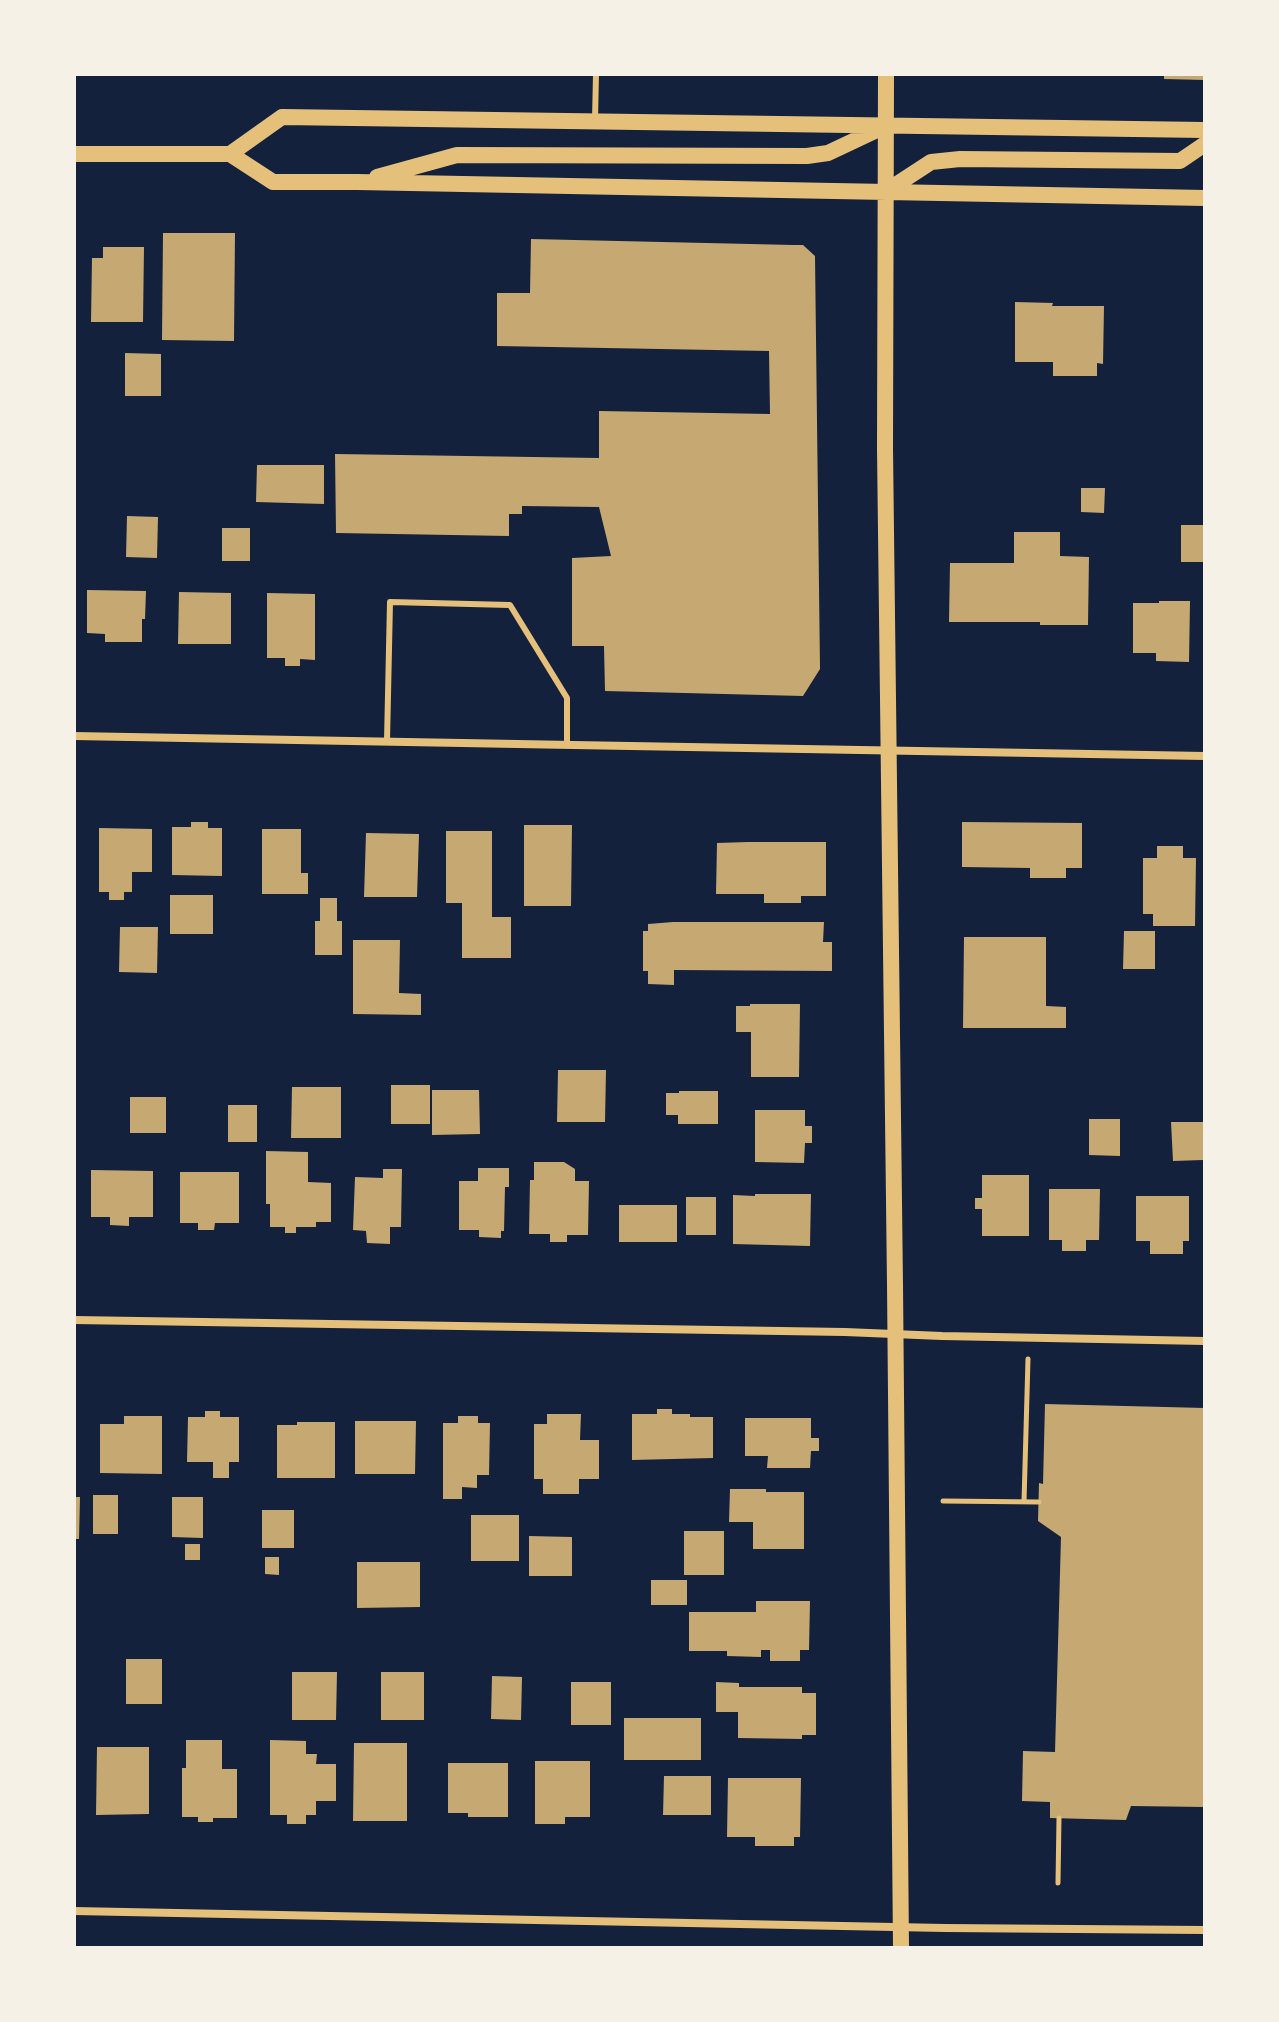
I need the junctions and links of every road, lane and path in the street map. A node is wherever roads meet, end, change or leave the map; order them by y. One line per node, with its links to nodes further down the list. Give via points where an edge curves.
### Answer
1 (596, 74): 3 (lane)
2 (886, 74): 4 (main road)
3 (595, 120): 4 (main road); 8 (main road, via 282,117)
4 (886, 125): 5 (main road); 9 (main road, via 828,153 807,156 457,155); 10 (main road)
5 (1205, 130)
6 (1205, 144): 10 (main road, via 1180,161 931,162)
7 (74, 154): 8 (main road)
8 (230, 154): 9 (main road, via 273,182)
9 (357, 182): 10 (main road)
10 (885, 192): 11 (main road); 15 (main road)
11 (1205, 198)
12 (74, 736): 13 (street)
13 (387, 741): 14 (street); 14 (lane, via 390,602 510,605 567,698)
14 (567, 745): 15 (street)
15 (889, 752): 16 (street); 18 (main road)
16 (1205, 756)
17 (74, 1320): 18 (street)
18 (895, 1334): 19 (street); 27 (main road)
19 (1029, 1337): 20 (street); 22 (path)
20 (1205, 1341)
21 (943, 1501): 22 (path)
22 (1024, 1502): 23 (path)
23 (1039, 1502)
24 (1059, 1818): 25 (path)
25 (1058, 1883)
26 (74, 1911): 27 (street)
27 (900, 1927): 28 (street); 29 (main road)
28 (1205, 1930)
29 (901, 1948)

